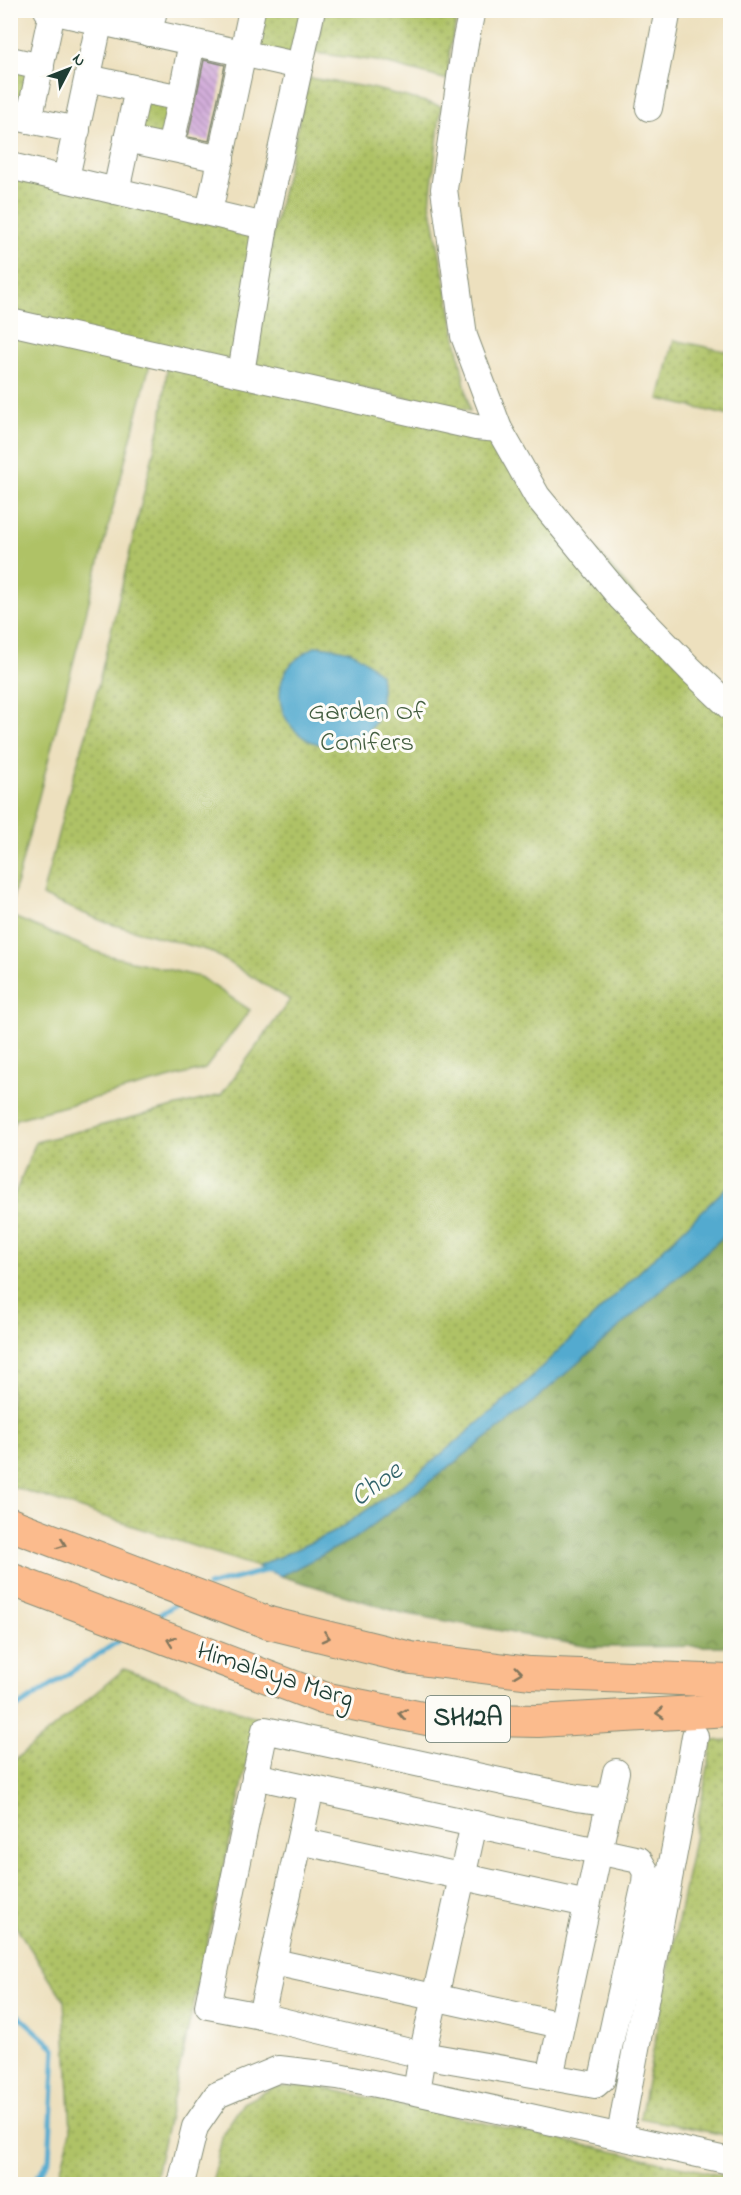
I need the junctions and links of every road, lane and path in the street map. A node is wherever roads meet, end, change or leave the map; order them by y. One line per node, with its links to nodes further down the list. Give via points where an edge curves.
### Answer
1 (252, 10): 9 (street)
2 (312, 10): 11 (street)
3 (472, 10): 29 (street, via 444,189 464,336)
4 (668, 10): 16 (street)
5 (50, 11): 6 (street); 12 (street)
6 (101, 16): 7 (street); 13 (street)
7 (151, 22): 8 (street)
8 (192, 42): 9 (street); 15 (street)
9 (243, 53): 11 (street); 21 (street)
10 (10, 60): 12 (street)
11 (300, 66): 26 (street)
12 (41, 67): 17 (street)
13 (88, 78): 14 (street); 18 (street)
14 (138, 89): 15 (street); 19 (street)
15 (181, 98): 20 (street)
16 (649, 108)
17 (20, 118): 18 (street)
18 (77, 130): 23 (street)
19 (127, 139): 20 (street); 24 (street)
20 (170, 148): 21 (street)
21 (221, 159): 25 (street)
22 (10, 166): 23 (street)
23 (66, 178): 24 (street)
24 (116, 191): 25 (street)
25 (209, 212): 26 (street)
26 (265, 226): 28 (street)
27 (10, 322): 28 (street)
28 (242, 373): 29 (street)
29 (499, 429): 30 (street, via 537,496 621,598)
30 (730, 707)
31 (10, 1524): 33 (main road, Himalaya Marg / SH12A, one-way to 33, via 269,1623 411,1658 530,1673)
32 (10, 1579): 34 (main road, Himalaya Marg / SH12A, one-way to 32, via 538,1721 427,1719 323,1698)
33 (730, 1681)
34 (730, 1710)
35 (695, 1736): 52 (street)
36 (616, 1772): 39 (street)
37 (255, 1776): 38 (street); 39 (street, via 266,1730); 47 (street, via 208,2006)
38 (311, 1788): 40 (street); 41 (street)
39 (609, 1802): 42 (street)
40 (474, 1824): 42 (street); 43 (street)
41 (300, 1841): 43 (street); 45 (street)
42 (598, 1851): 44 (street); 50 (street, via 639,1860 646,1872 610,2051 605,2073 595,2085)
43 (462, 1876): 44 (street); 46 (street)
44 (587, 1904): 48 (street)
45 (274, 1962): 46 (street); 47 (street)
46 (436, 1998): 48 (street); 49 (street)
47 (261, 2016): 49 (street)
48 (561, 2025): 50 (street)
49 (422, 2055): 50 (street); 51 (street)
50 (550, 2077)
51 (416, 2092): 52 (street); 54 (street, via 279,2069 249,2080 217,2095 195,2127)
52 (620, 2136): 53 (street)
53 (730, 2161)
54 (181, 2184)

